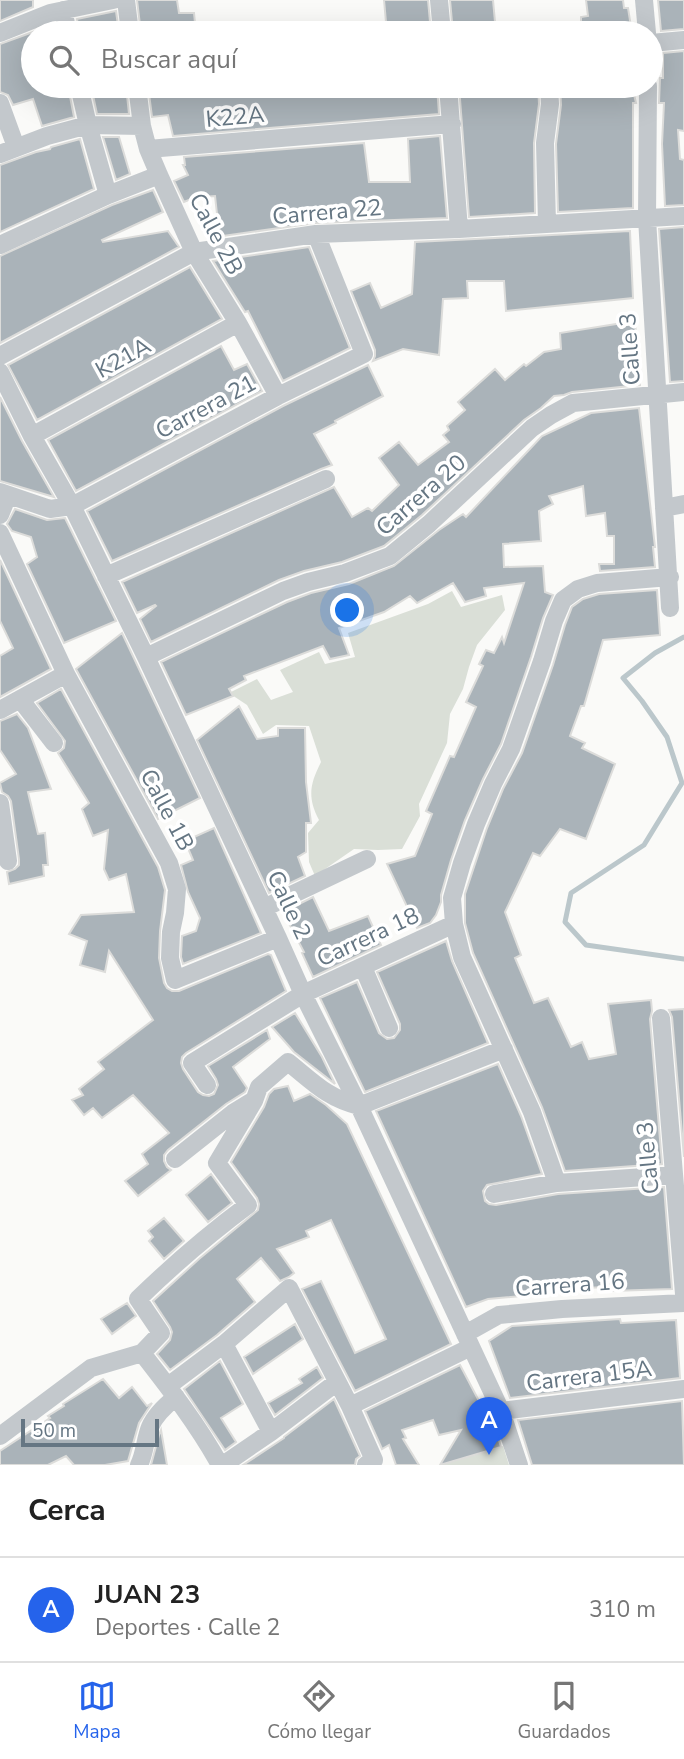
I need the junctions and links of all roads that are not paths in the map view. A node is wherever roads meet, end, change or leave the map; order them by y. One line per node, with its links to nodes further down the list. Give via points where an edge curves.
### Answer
1 (113, 0): 5 (street)
2 (126, 0): 8 (street)
3 (439, 0): 9 (street)
4 (643, 0): 10 (street)
5 (63, 10): 6 (street); 7 (street)
6 (30, 21)
7 (65, 21)
8 (129, 21)
9 (441, 21)
10 (646, 21)
11 (21, 25): 12 (street)
12 (0, 33)
13 (684, 40): 14 (street)
14 (663, 42)
15 (82, 98): 22 (street)
16 (138, 98): 23 (street, Calle 2B)
17 (449, 98): 21 (street)
18 (550, 98): 30 (street, via 545,143)
19 (648, 98): 29 (street, Calle 3)
20 (0, 103): 25 (street)
21 (452, 124): 24 (street, K22A); 31 (street)
22 (88, 125): 23 (street); 25 (street); 27 (street)
23 (142, 126): 24 (street, Calle 2B)
24 (148, 149): 26 (street, Calle 2B)
25 (8, 151)
26 (159, 175): 27 (street); 34 (street, Calle 2B)
27 (108, 195): 33 (street)
28 (684, 216): 29 (street, Carrera 22)
29 (647, 218): 30 (street, Carrera 22); 39 (street, Calle 3)
30 (547, 224): 31 (street, Carrera 22)
31 (459, 229): 32 (street, Carrera 22)
32 (316, 234): 34 (street, Carrera 22); 40 (street, Carrera 21, via 364,354)
33 (0, 245)
34 (194, 252): 35 (street, Calle 2B); 36 (street, Carrera 22)
35 (238, 323): 40 (street, Calle 2B); 41 (street, K21A)
36 (0, 356)
37 (0, 372): 41 (street, Calle 2)
38 (684, 393): 39 (street, Carrera 20)
39 (658, 394): 46 (street, Calle 3); 52 (street, Carrera 20, via 573,402 532,428 390,556 283,592)
40 (278, 396): 45 (street, Carrera 21)
41 (32, 436): 45 (street, Calle 2)
42 (326, 479): 49 (street)
43 (4, 493): 45 (street, via 50,509); 47 (street)
44 (684, 504): 46 (street)
45 (72, 506): 49 (street, Calle 2)
46 (664, 508): 50 (street, Calle 3)
47 (0, 515)
48 (0, 533): 53 (street)
49 (106, 576): 52 (street, Calle 2)
50 (670, 577): 51 (street, Calle 3); 61 (street, via 597,583 563,600 511,748 462,863 452,898)
51 (670, 608)
52 (146, 657): 60 (street, Calle 2)
53 (66, 674): 54 (street); 62 (street, Calle 1B, via 169,863 177,889 170,958 175,980)
54 (20, 699): 55 (street); 56 (street)
55 (0, 710)
56 (54, 743)
57 (0, 803): 59 (street)
58 (367, 859): 60 (street)
59 (8, 861)
60 (264, 908): 62 (street, Calle 2)
61 (454, 924): 63 (street, Carrera 18); 67 (street, via 463,957)
62 (278, 938): 64 (street, Calle 2)
63 (363, 967): 64 (street, Carrera 18); 66 (street)
64 (303, 994): 68 (street, Carrera 18, via 192,1063); 70 (street, Calle 2)
65 (661, 1018): 72 (street, Calle 3)
66 (389, 1028)
67 (504, 1049): 70 (street); 73 (street)
68 (206, 1085)
69 (254, 1101): 70 (street, via 260,1087 288,1062 326,1093); 71 (street); 79 (street, via 217,1163 248,1205 138,1299 161,1333)
70 (359, 1107): 77 (street, Calle 2)
71 (175, 1159)
72 (677, 1163): 73 (street); 75 (street, Calle 3)
73 (557, 1183): 74 (street)
74 (494, 1194)
75 (684, 1294)
76 (684, 1303): 77 (street, Carrera 16, via 499,1315)
77 (468, 1340): 83 (street, Carrera 16); 84 (street, Calle 2)
78 (224, 1344): 80 (street, via 289,1288); 82 (street); 85 (street)
79 (142, 1353): 82 (street); 86 (street, via 92,1368)
80 (337, 1382): 83 (street); 85 (street)
81 (684, 1390): 84 (street, Carrera 15A)
82 (172, 1392): 88 (street, via 150,1426); 89 (street)
83 (350, 1406): 87 (street)
84 (501, 1411): 90 (street, Calle 2)
85 (271, 1432): 89 (street)
86 (0, 1436)
87 (370, 1462)
88 (139, 1465)
89 (222, 1465)
90 (519, 1465)

